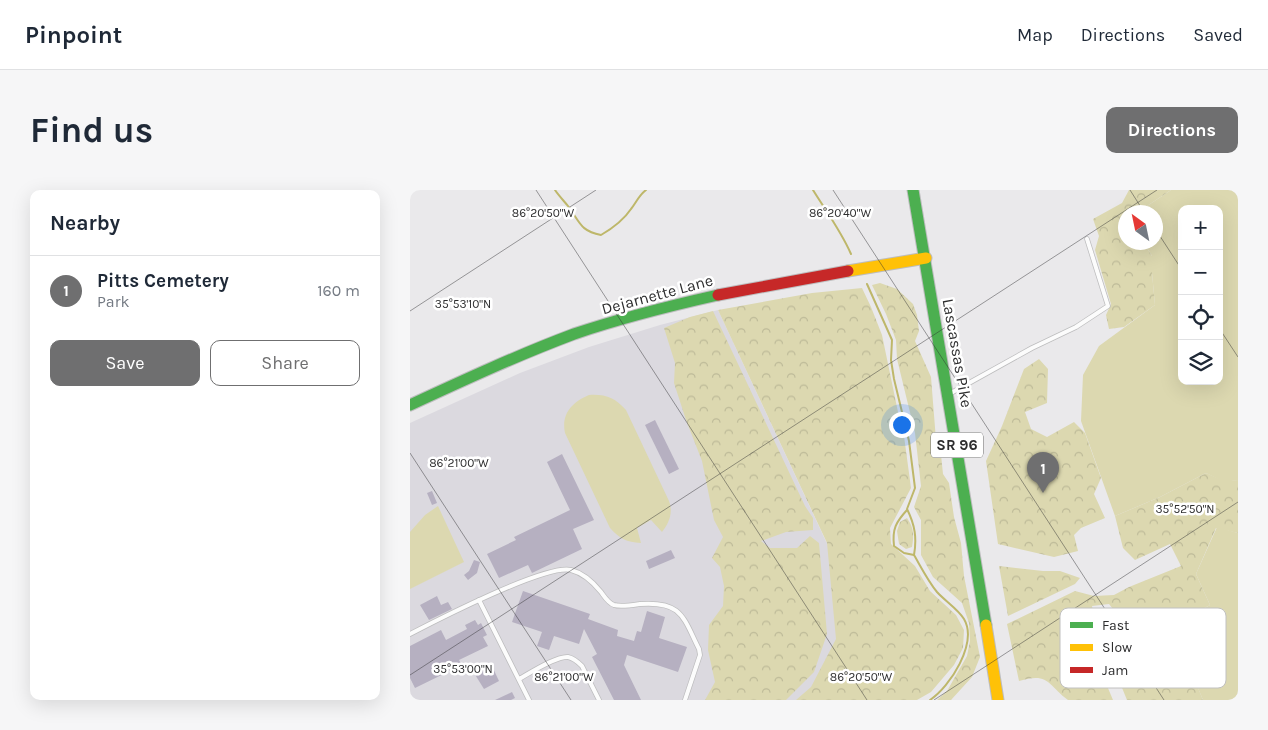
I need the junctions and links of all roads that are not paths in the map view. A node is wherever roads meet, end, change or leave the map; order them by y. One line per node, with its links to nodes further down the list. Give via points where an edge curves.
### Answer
1 (913, 190): 3 (main road, Lascassas Pike / SR 96)
2 (1087, 239): 4 (lane, via 1108,306 1076,327)
3 (926, 258): 4 (main road, Lascassas Pike / SR 96); 5 (main road, Dejarnette Lane, via 759,286 652,310 549,344)
4 (949, 394): 12 (main road, Lascassas Pike / SR 96)
5 (410, 406)
6 (479, 600): 7 (lane); 8 (lane); 11 (lane, via 547,572 569,569 583,574 615,606 646,604 675,608 682,614 700,655)
7 (410, 634)
8 (519, 679): 9 (lane); 10 (lane, via 566,657 582,666)
9 (529, 700)
10 (599, 700)
11 (685, 700)
12 (998, 700)

